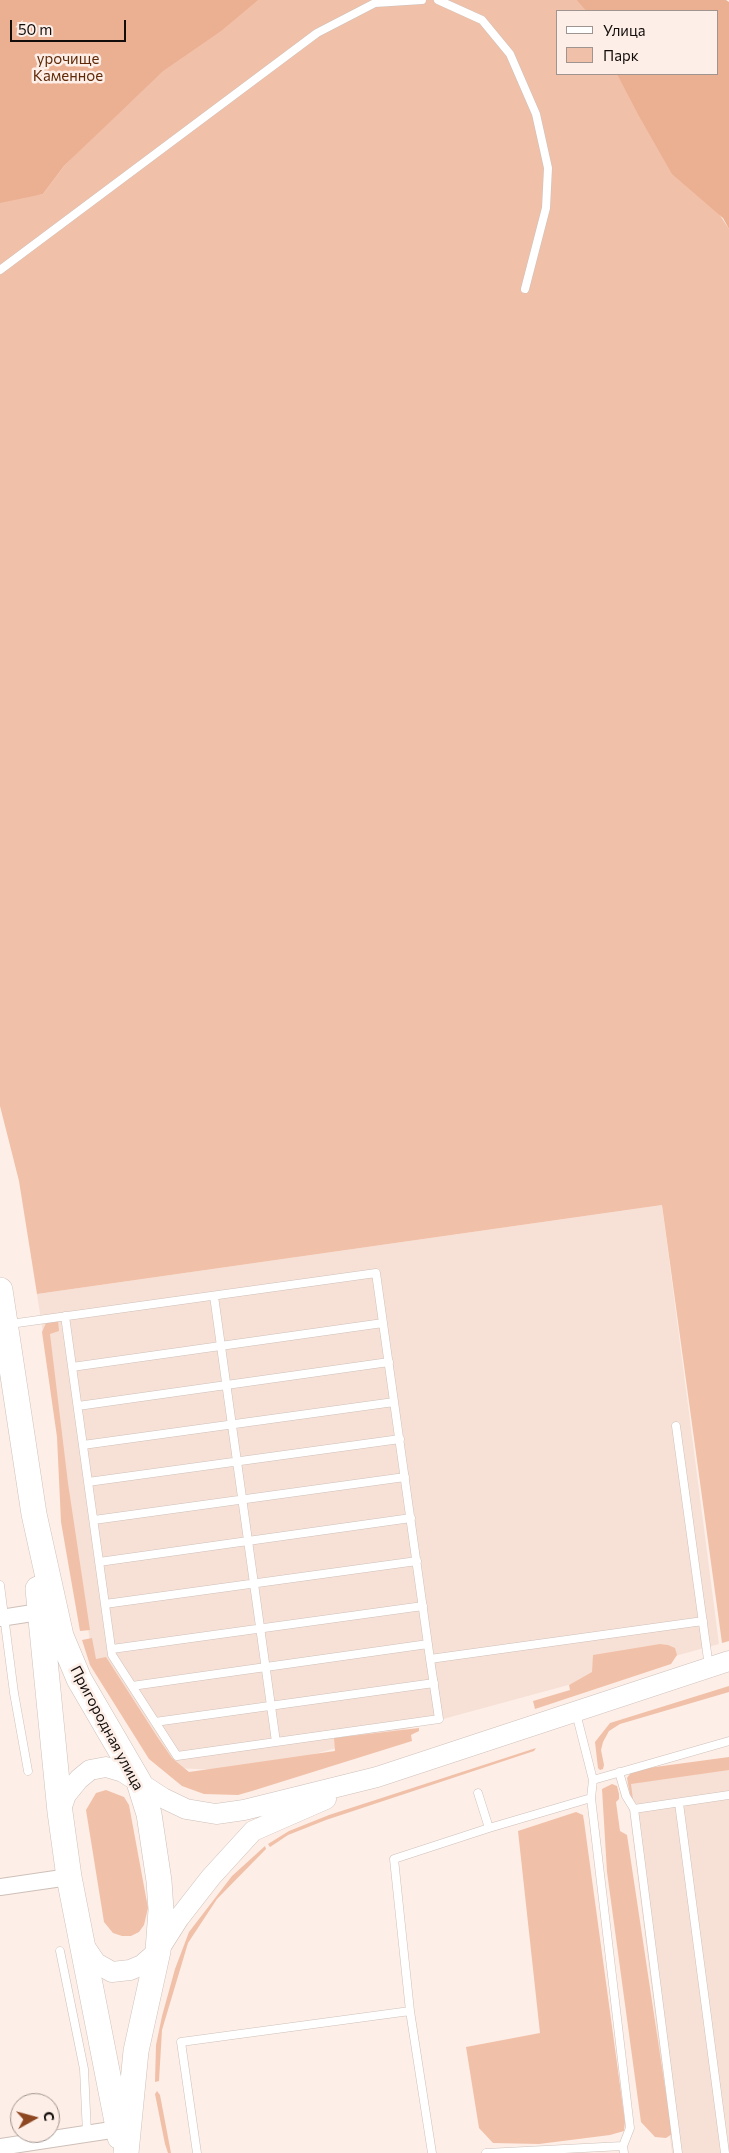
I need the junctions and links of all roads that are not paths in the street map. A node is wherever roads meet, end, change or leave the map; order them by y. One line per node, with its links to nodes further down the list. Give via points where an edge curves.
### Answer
1 (422, 0): 3 (lane, via 374,3 317,33)
2 (438, 0): 4 (lane, via 482,20 510,54 536,114 548,168 546,208)
3 (0, 270)
4 (525, 289)
5 (0, 1290): 9 (main road, Пригородная улица)
6 (214, 1296): 7 (lane); 8 (lane, via 376,1273); 10 (lane)
7 (65, 1316): 9 (lane); 12 (lane)
8 (383, 1324): 10 (lane); 11 (lane)
9 (4, 1339): 24 (main road, Пригородная улица)
10 (221, 1346): 12 (lane); 13 (lane)
11 (389, 1362): 13 (lane); 14 (lane)
12 (72, 1367): 15 (lane)
13 (226, 1385): 15 (lane); 16 (lane)
14 (394, 1402): 16 (lane); 18 (lane)
15 (78, 1406): 19 (lane)
16 (232, 1424): 19 (lane); 20 (lane)
17 (676, 1426): 36 (lane)
18 (400, 1439): 20 (lane); 21 (lane)
19 (83, 1445): 22 (lane)
20 (237, 1462): 22 (lane); 23 (lane)
21 (405, 1477): 23 (lane); 25 (lane)
22 (88, 1482): 26 (lane)
23 (242, 1500): 26 (lane); 27 (lane)
24 (34, 1514): 34 (main road, Пригородная улица); 55 (main road, Пригородная улица, via 61,1636 79,1679)
25 (411, 1518): 27 (lane); 28 (lane)
26 (94, 1520): 29 (lane)
27 (248, 1541): 29 (lane); 30 (lane)
28 (417, 1561): 30 (lane); 33 (lane)
29 (100, 1562): 32 (lane)
30 (254, 1584): 32 (lane); 37 (lane)
31 (0, 1585): 35 (lane)
32 (106, 1604): 39 (lane)
33 (423, 1606): 37 (lane); 38 (lane)
34 (39, 1612): 35 (street); 61 (main road, Пригородная улица)
35 (2, 1618): 51 (lane)
36 (703, 1621): 40 (lane); 43 (lane)
37 (260, 1629): 39 (lane); 42 (lane)
38 (428, 1644): 40 (lane); 42 (lane)
39 (112, 1649): 45 (lane, via 112,1655)
40 (430, 1659): 44 (lane)
41 (729, 1661): 43 (street)
42 (266, 1667): 45 (lane); 46 (lane)
43 (709, 1667): 47 (street)
44 (434, 1683): 46 (lane); 50 (lane, via 439,1719)
45 (132, 1686): 48 (lane)
46 (271, 1706): 48 (lane); 50 (lane)
47 (575, 1712): 53 (street); 54 (lane)
48 (155, 1722): 50 (lane, via 177,1756)
49 (729, 1741): 52 (lane)
50 (276, 1742)
51 (28, 1771)
52 (619, 1772): 54 (lane); 60 (lane, via 626,1796)
53 (377, 1777): 55 (street, via 216,1814 186,1809); 66 (street, via 253,1831 211,1877)
54 (593, 1780): 58 (lane)
55 (139, 1782): 61 (street, via 123,1772 106,1768 90,1770 66,1794); 66 (main road, Пригородная улица, via 149,1814 159,1881)
56 (478, 1793): 62 (lane)
57 (729, 1796): 59 (lane)
58 (590, 1798): 62 (lane); 71 (lane, via 630,2128)
59 (679, 1803): 60 (lane); 77 (lane)
60 (634, 1809): 76 (lane)
61 (60, 1812): 63 (main road, Пригородная улица)
62 (489, 1828): 67 (lane, via 394,1859)
63 (69, 1877): 64 (street); 65 (main road, Пригородная улица)
64 (0, 1887)
65 (71, 1947): 66 (street, via 112,1972 136,1968); 68 (main road, Пригородная улица); 69 (lane)
66 (158, 1951): 72 (main road, Пригородная улица, via 136,2051)
67 (410, 2010): 73 (lane, via 182,2042); 74 (lane)
68 (118, 2129): 69 (street); 72 (main road, Пригородная улица)
69 (87, 2133): 70 (street)
70 (0, 2147)
71 (624, 2150): 75 (lane)
72 (124, 2153)
73 (197, 2153)
74 (432, 2153)
75 (486, 2153)
76 (678, 2153)
77 (725, 2153)

